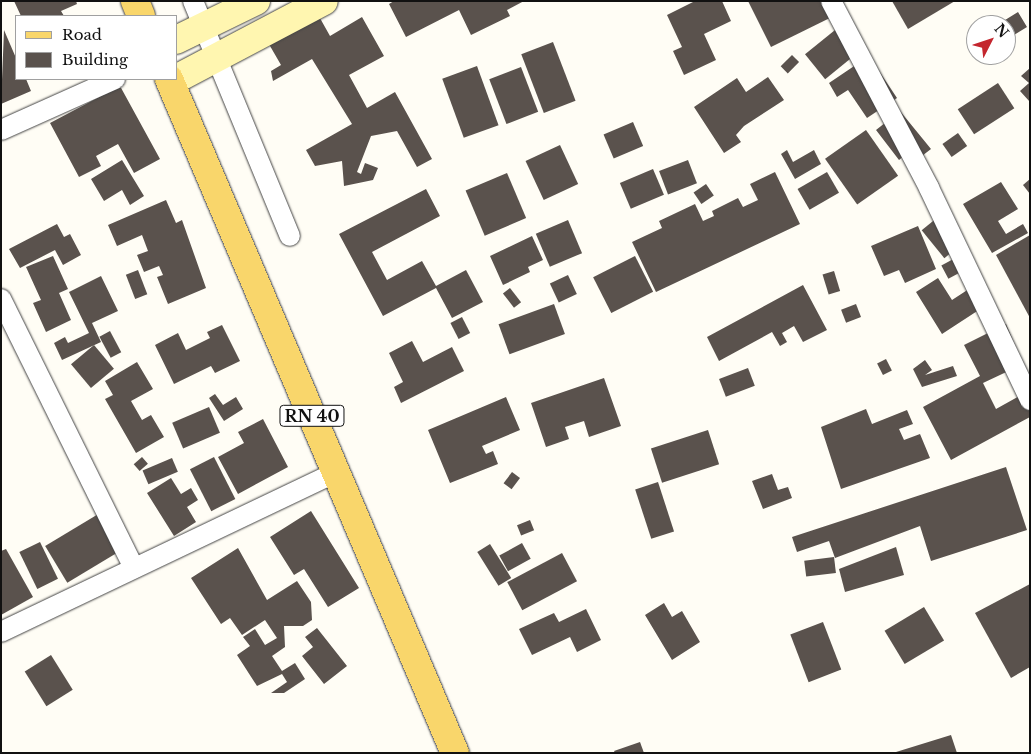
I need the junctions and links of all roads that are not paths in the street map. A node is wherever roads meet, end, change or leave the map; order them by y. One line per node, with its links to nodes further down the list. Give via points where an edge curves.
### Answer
1 (135, 1): 6 (main road)
2 (193, 1): 7 (street)
3 (256, 1): 7 (main road)
4 (324, 1): 9 (main road)
5 (832, 1): 16 (street, via 929,188)
6 (141, 15)
7 (204, 27): 8 (main road); 9 (street)
8 (178, 39)
9 (217, 57): 10 (main road); 14 (street)
10 (178, 76)
11 (113, 80): 13 (street)
12 (173, 80): 17 (main road, RN 40)
13 (1, 130)
14 (290, 236)
15 (1, 299): 18 (street)
16 (1030, 400)
17 (336, 472): 18 (street); 20 (main road, RN 40)
18 (134, 568): 19 (street)
19 (1, 632)
20 (455, 753)

